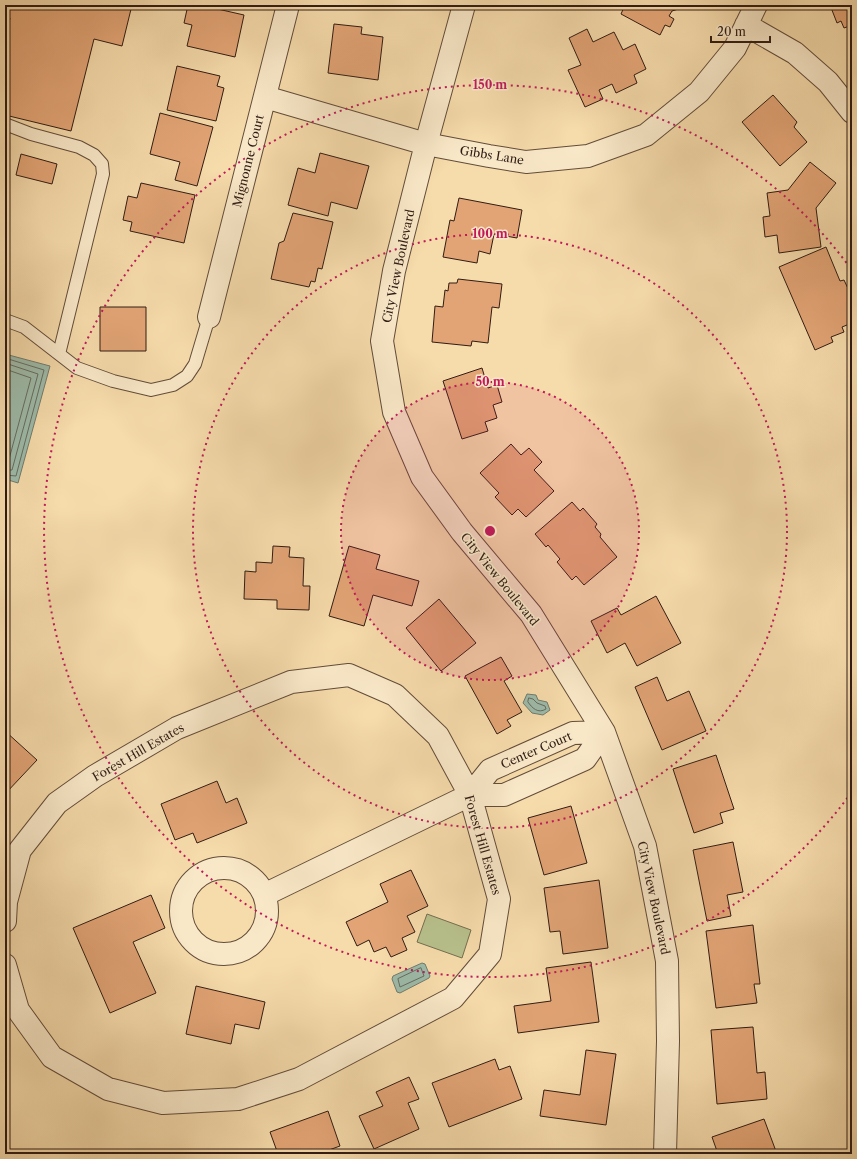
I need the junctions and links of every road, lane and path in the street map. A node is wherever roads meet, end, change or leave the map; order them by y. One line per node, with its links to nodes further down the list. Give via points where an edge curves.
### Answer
1 (288, 5): 5 (street, Mignonne Court)
2 (464, 5): 8 (street, City View Boulevard)
3 (756, 5): 4 (street, Gibbs Lane)
4 (746, 25): 6 (street, via 796,53 828,82); 8 (street, Gibbs Lane, via 735,48 699,92 646,135 588,156 526,162)
5 (265, 97): 8 (street, Gibbs Lane); 9 (street, Mignonne Court)
6 (852, 112)
7 (5, 124): 11 (lane, via 79,147 94,155 102,164 103,174)
8 (426, 144): 12 (street, City View Boulevard, via 394,271 382,341 394,412 422,477 462,532 531,614)
9 (208, 317): 11 (lane, via 195,364 187,376 173,385 150,390 113,381 77,368)
10 (5, 320): 11 (lane, via 24,327)
11 (59, 354)
12 (604, 732): 13 (street, via 585,758 504,795); 17 (street, City View Boulevard, via 645,846 667,961)
13 (470, 795): 14 (street); 15 (street, Forest Hill Estates, via 438,736 395,695 349,675 291,682 177,728 95,776 57,803 20,850 6,902); 16 (street, Forest Hill Estates, via 500,899 490,954 453,998 299,1079 238,1099 163,1103 108,1089 52,1057 18,1010)
14 (264, 895)
15 (5, 921)
16 (5, 966)
17 (665, 1154)

